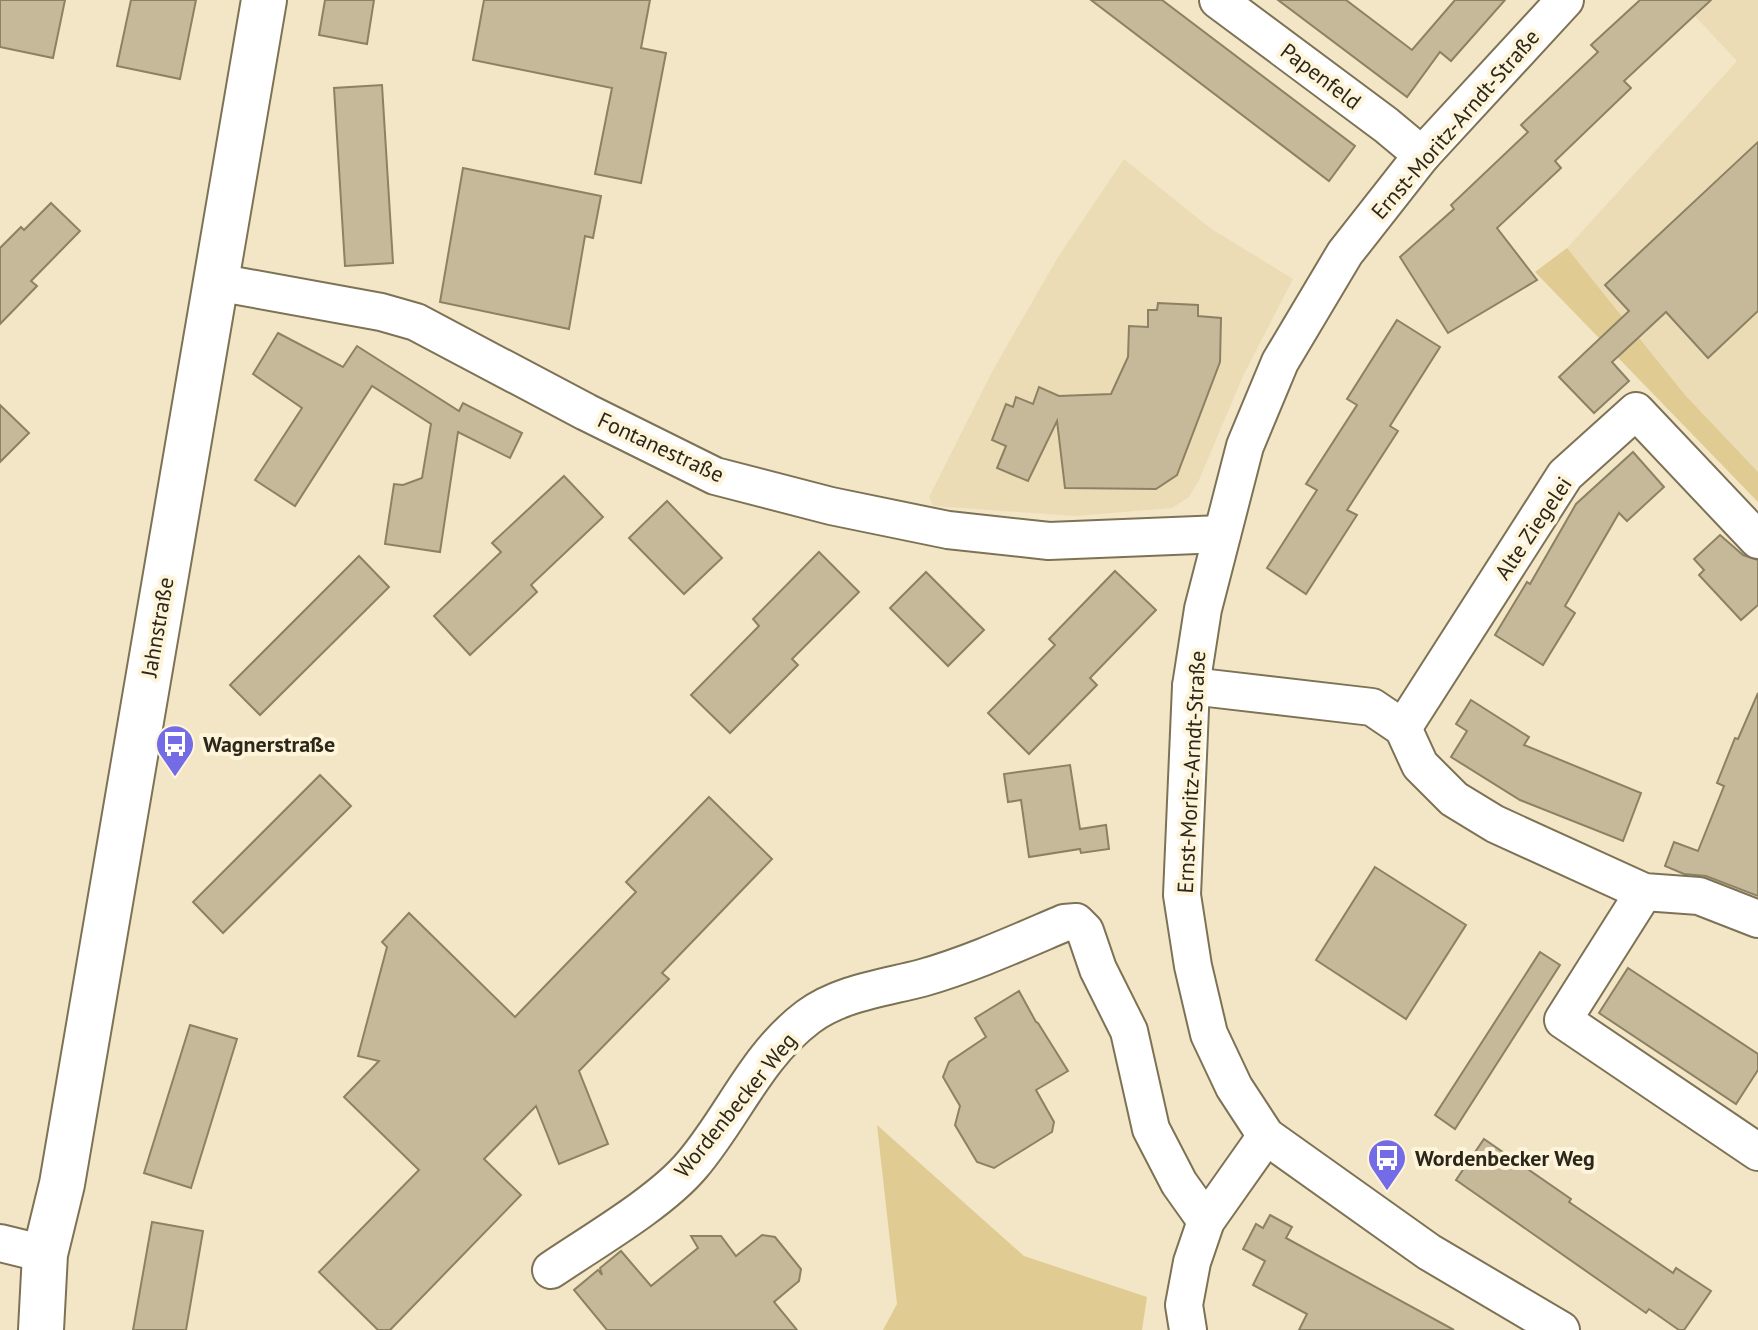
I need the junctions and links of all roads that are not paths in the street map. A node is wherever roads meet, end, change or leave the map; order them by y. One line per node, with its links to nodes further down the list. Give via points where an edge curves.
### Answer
1 (264, 0): 5 (street, Jahnstraße)
2 (1218, 0): 4 (street, Papenfeld)
3 (1565, 0): 4 (street, Ernst-Moritz-Arndt-Straße)
4 (1422, 155): 6 (street, Ernst-Moritz-Arndt-Straße, via 1345,253 1280,362 1245,446)
5 (216, 282): 6 (street, Fontanestraße, via 416,322 715,476 831,506 948,530 1049,541); 16 (street, Jahnstraße, via 62,1184)
6 (1222, 534): 8 (street, Ernst-Moritz-Arndt-Straße)
7 (1758, 540): 9 (street, Alte Ziegelei, via 1636,411 1565,475)
8 (1191, 686): 9 (street, via 1372,707); 12 (street, Ernst-Moritz-Arndt-Straße, via 1182,895 1193,966 1209,1034 1234,1087)
9 (1403, 728): 10 (street, via 1420,765 1454,799 1495,824)
10 (1644, 892): 11 (street, via 1699,896); 13 (street, via 1563,1020)
11 (1758, 919)
12 (1266, 1136): 14 (street); 21 (street, via 1429,1252)
13 (1758, 1152)
14 (1206, 1221): 17 (street, Wordenbecker Weg, via 1151,1129 1129,1031 1085,931 1076,922 922,978 844,998 809,1016 756,1071 692,1166); 20 (street, via 1184,1305)
15 (0, 1243): 16 (street)
16 (45, 1254): 18 (street, Jahnstraße); 19 (street, Jahnstraße)
17 (551, 1270)
18 (11, 1330)
19 (41, 1330)
20 (1188, 1330)
21 (1561, 1330)

